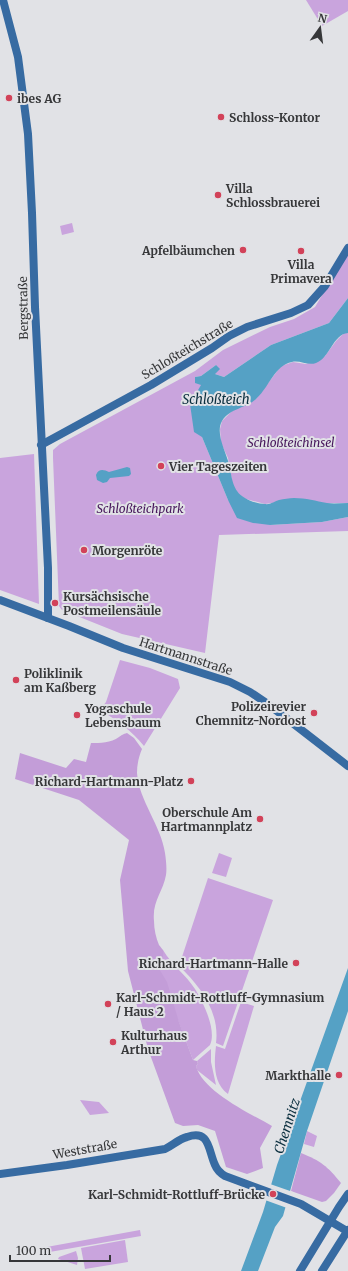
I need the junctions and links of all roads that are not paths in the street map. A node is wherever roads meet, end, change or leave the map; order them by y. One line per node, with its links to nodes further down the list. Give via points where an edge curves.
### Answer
1 (3, 0): 3 (main road, Bergstraße, via 16,47 25,110 31,187)
2 (348, 248): 3 (main road, Schloßteichstraße, via 325,286 308,305 229,336 151,385)
3 (41, 444): 5 (main road, Bergstraße, via 49,592)
4 (0, 600): 5 (main road, Hartmannstraße)
5 (48, 618): 6 (main road, Hartmannstraße, via 123,648 238,686 268,704)
6 (348, 766)
7 (0, 1174): 9 (main road, Weststraße, via 165,1149 182,1138 199,1136 205,1138 209,1144 214,1164 224,1176 298,1203)
8 (348, 1194): 9 (main road)
9 (330, 1222): 10 (main road); 11 (main road)
10 (348, 1230): 12 (main road)
11 (300, 1271)
12 (322, 1271)

